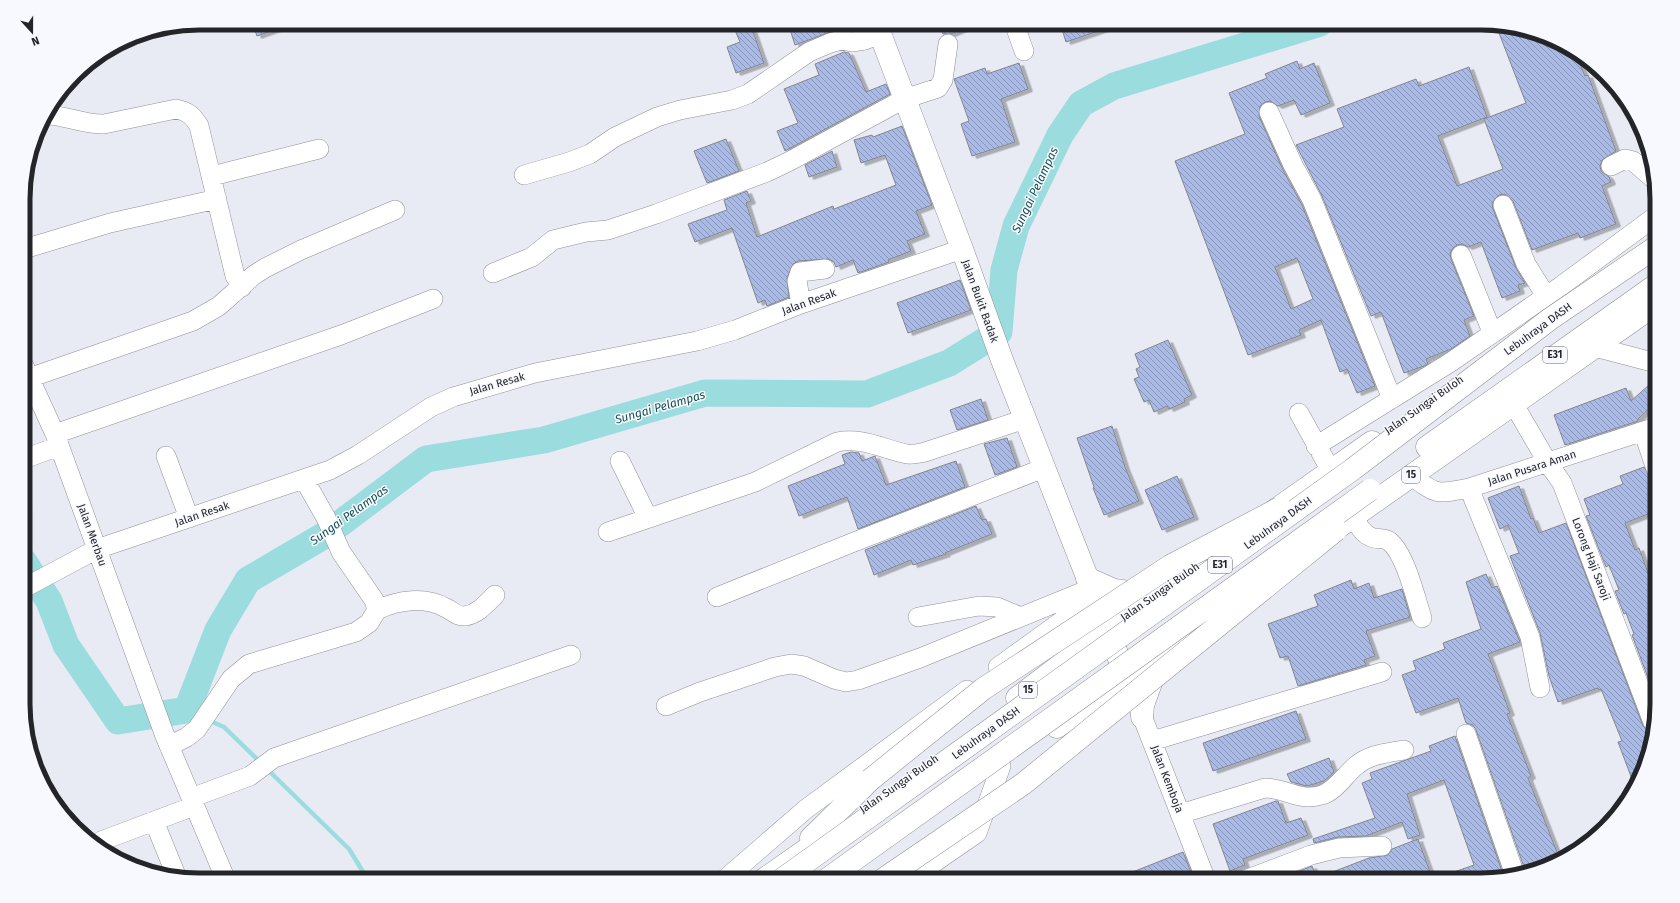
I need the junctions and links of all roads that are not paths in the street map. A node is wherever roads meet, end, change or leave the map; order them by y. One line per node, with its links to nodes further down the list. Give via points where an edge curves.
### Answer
1 (876, 30): 11 (street, via 865,40 841,40 809,52 748,94 657,117 615,137 590,154)
2 (879, 30): 6 (main road, Jalan Bukit Badak)
3 (1016, 30): 5 (street)
4 (948, 44): 6 (street, via 942,84 938,88)
5 (1024, 51)
6 (904, 99): 20 (main road, Jalan Bukit Badak); 24 (street, via 767,172 656,214 615,227 553,240 532,257)
7 (1269, 112): 36 (street, via 1312,200)
8 (52, 115): 13 (street, via 93,125 157,112 184,110 191,114 199,126)
9 (319, 149): 13 (street)
10 (1611, 166): 12 (street, via 1625,159)
11 (524, 175)
12 (1649, 175)
13 (212, 176): 14 (street)
14 (217, 199): 19 (street, via 110,223); 25 (street, via 235,276)
15 (1503, 205): 27 (street, via 1526,264)
16 (395, 210): 25 (street, via 276,262 254,275)
17 (1650, 220): 27 (street)
18 (1650, 240): 49 (main road, Jalan Sungai Buloh / 15)
19 (30, 247)
20 (962, 249): 29 (street, Jalan Resak); 39 (main road, Jalan Bukit Badak)
21 (1650, 251): 48 (main road, Lebuhraya DASH / E31, bridge, via 1550,319)
22 (1461, 255): 31 (street)
23 (825, 269): 29 (street, via 800,272 797,281)
24 (493, 273)
25 (242, 287): 34 (street, via 219,306 193,321)
26 (1650, 289): 53 (main road, E31, via 1462,420)
27 (1546, 296): 31 (street)
28 (433, 299): 41 (street)
29 (801, 304): 51 (street, Jalan Resak, via 735,330 697,341 535,373 453,397 430,407 358,455 330,470)
30 (1650, 308): 32 (main road, 15)
31 (1492, 332): 36 (street, via 1451,362)
32 (1595, 347): 33 (street); 37 (main road, 15)
33 (1650, 357)
34 (30, 371)
35 (30, 381): 41 (street, Jalan Merbau)
36 (1392, 399): 42 (street)
37 (1513, 403): 46 (street, Lorong Haji Saroji); 50 (main road, 15)
38 (1299, 413): 42 (street)
39 (1025, 419): 47 (main road, Jalan Bukit Badak); 56 (street, via 925,452 908,454 849,439 837,442 755,482)
40 (1650, 429): 46 (street, Jalan Pusara Aman)
41 (57, 440): 43 (street); 58 (street, Jalan Merbau)
42 (1316, 446): 49 (street)
43 (30, 456)
44 (166, 456): 55 (street)
45 (620, 461): 56 (street)
46 (1548, 463): 52 (street, Jalan Pusara Aman); 75 (street, Lorong Haji Saroji, via 1562,483)
47 (1044, 468): 60 (main road, Jalan Bukit Badak); 63 (street)
48 (1353, 469): 87 (main road, Lebuhraya DASH / E31, bridge); 87 (main road, bridge, via 1170,566 983,689 870,780)
49 (1332, 471): 61 (main road, Jalan Sungai Buloh / 15)
50 (1411, 476): 52 (street, Jalan Pusara Aman, via 1429,490 1440,494); 54 (main road, 15)
51 (304, 479): 55 (street, Jalan Resak); 64 (street, via 341,552 374,600)
52 (1469, 488): 73 (street, via 1530,637)
53 (1370, 490): 92 (main road, E31, bridge); 94 (main road, bridge, via 1334,533 1023,784)
54 (1352, 517): 67 (street, via 1362,532 1372,538 1389,541 1396,551 1404,564); 69 (main road, 15)
55 (190, 518): 58 (street, Jalan Resak)
56 (648, 518): 57 (street)
57 (608, 532)
58 (97, 549): 59 (street, Jalan Resak); 78 (street, Jalan Merbau)
59 (30, 585)
60 (1091, 588): 61 (main road, via 1100,584 1121,591); 66 (street); 68 (main road, Jalan Bukit Badak); 91 (street, via 946,705 806,809)
61 (1160, 593): 68 (main road, Jalan Sungai Buloh / 15)
62 (495, 594): 64 (street, via 482,608 472,615 463,617 446,607 410,600 392,603)
63 (717, 597)
64 (377, 610): 78 (street, via 369,623 356,632 249,664 231,679 197,729 187,737)
65 (918, 617): 66 (street, via 979,606 997,607)
66 (1021, 617): 74 (street, via 858,680 846,682 804,666 790,664 700,692)
67 (1422, 618)
68 (1108, 629): 72 (main road, Jalan Bukit Badak); 87 (main road, Jalan Sungai Buloh / 15)
69 (1169, 651): 72 (main road, 15); 76 (main road, via 1156,670 1147,692)
70 (571, 655): 82 (street, via 274,758 250,776)
71 (1382, 672): 79 (street)
72 (1127, 679): 76 (street, Jalan Kemboja); 81 (main road, 15)
73 (1540, 688)
74 (666, 706)
75 (1650, 714)
76 (1142, 717): 79 (street, Jalan Kemboja)
77 (1466, 734): 88 (street)
78 (167, 741): 82 (street)
79 (1152, 741): 83 (street, Jalan Kemboja)
80 (1404, 750): 83 (street, via 1375,755 1365,760 1329,792 1322,795 1296,796 1265,788)
81 (1001, 766): 93 (main road, 15); 95 (street, via 977,833)
82 (192, 802): 84 (street); 90 (street)
83 (1180, 814): 96 (street, Jalan Kemboja)
84 (154, 822): 85 (street); 89 (street)
85 (101, 841)
86 (1382, 846): 97 (street, via 1332,849)
87 (785, 870)
88 (1513, 870)
89 (175, 872)
90 (223, 873)
91 (732, 873)
92 (836, 873)
93 (851, 873)
94 (892, 873)
95 (919, 873)
96 (1203, 873)
97 (1264, 873)

